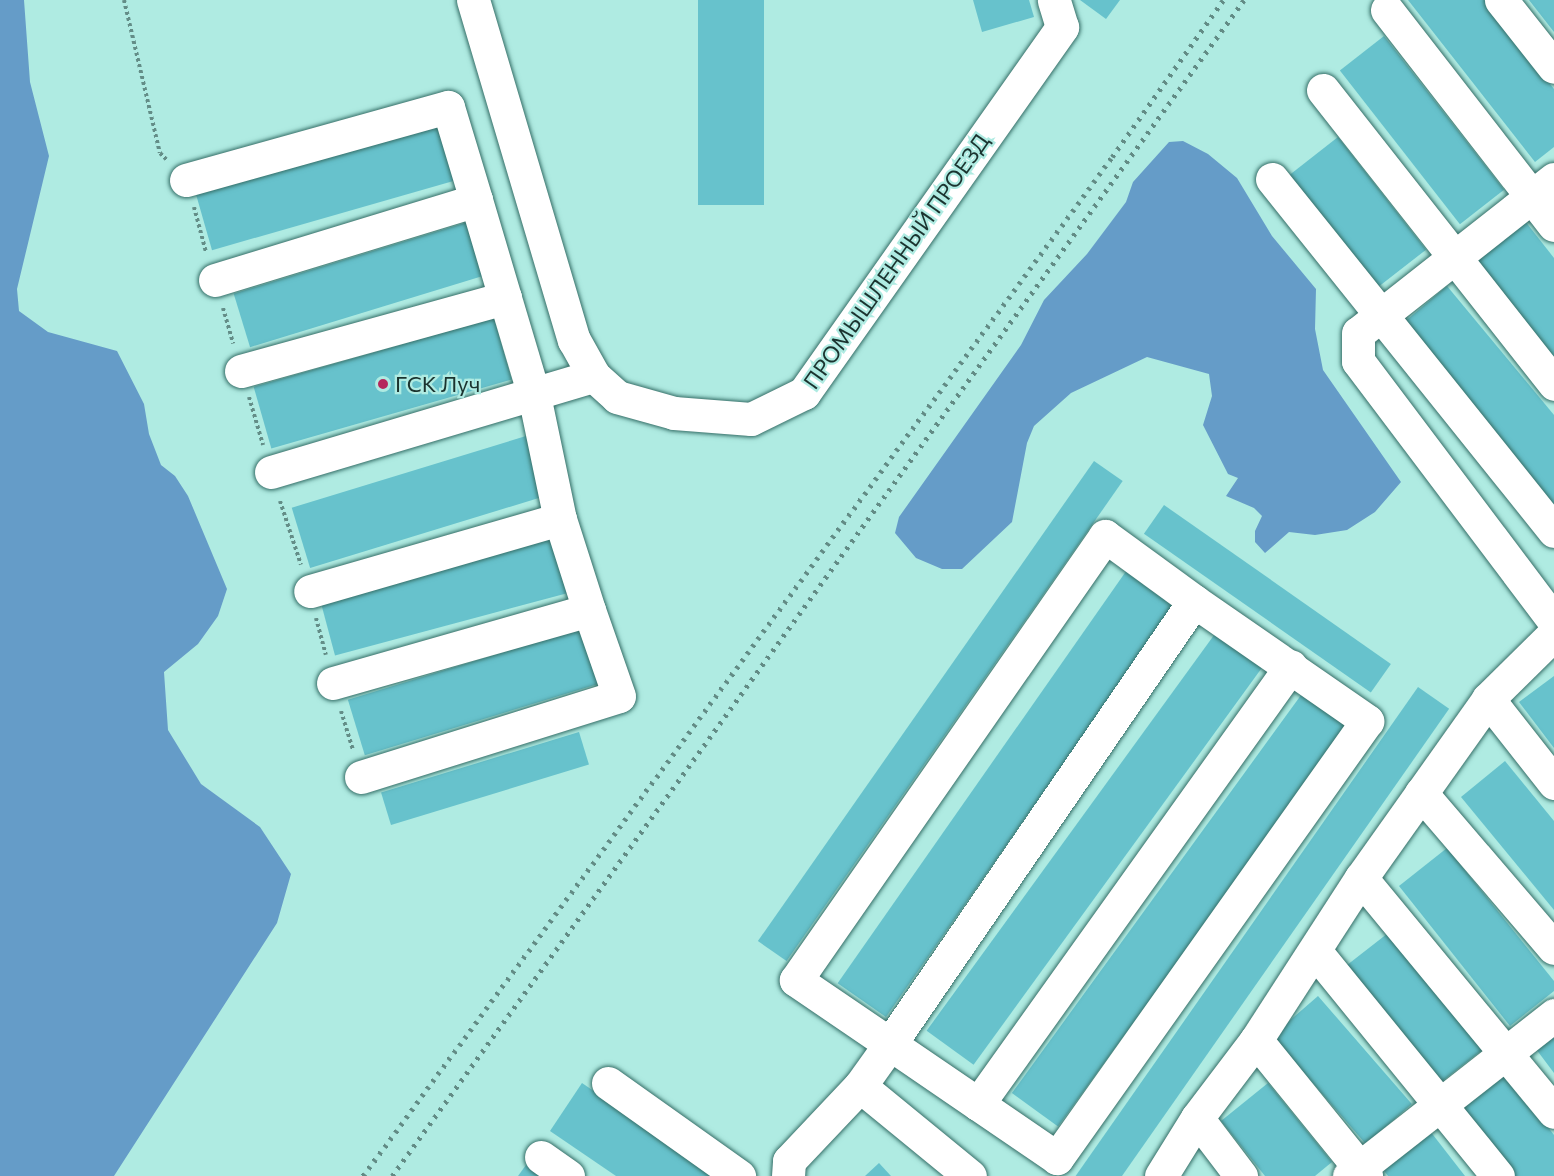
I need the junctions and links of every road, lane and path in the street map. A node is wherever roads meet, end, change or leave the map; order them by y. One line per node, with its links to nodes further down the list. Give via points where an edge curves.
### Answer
1 (124, 0): 9 (path, via 160,153)
2 (473, 0): 18 (street, ПРОМЫШЛЕННЫЙ ПРОЕЗД, via 573,340)
3 (1501, 0): 6 (street)
4 (1387, 10): 10 (street)
5 (1058, 14): 18 (street, ПРОМЫШЛЕННЫЙ ПРОЕЗД, via 804,393 751,419 675,413 617,397)
6 (1554, 67)
7 (1323, 90): 13 (street)
8 (1272, 179): 16 (street)
9 (186, 180): 11 (street, via 448,107)
10 (1543, 188): 12 (street); 13 (street)
11 (476, 200): 14 (street); 15 (street)
12 (1554, 225)
13 (1455, 258): 16 (street); 19 (street)
14 (215, 280)
15 (505, 298): 17 (street); 20 (street)
16 (1382, 316): 23 (street); 27 (street, via 1358,333 1358,361)
17 (241, 371)
18 (594, 376): 20 (street)
19 (1554, 384)
20 (534, 395): 21 (street); 22 (street)
21 (271, 472)
22 (560, 519): 24 (street); 26 (street)
23 (1554, 531)
24 (310, 591)
25 (1194, 601): 29 (street); 40 (street); 40 (street, via 1105,536 796,980)
26 (589, 610): 30 (street); 32 (street, via 619,696)
27 (1554, 621)
28 (1554, 634): 31 (street)
29 (1291, 666): 44 (street); 44 (street, via 1367,722 1057,1158)
30 (333, 682)
31 (1488, 699): 33 (street); 34 (street)
32 (361, 777)
33 (1554, 783)
34 (1421, 794): 35 (street); 36 (street)
35 (1361, 878): 37 (street); 41 (street)
36 (1554, 948)
37 (1315, 951): 39 (street); 45 (street)
38 (1554, 1015): 41 (street)
39 (1256, 1040): 47 (street); 49 (street)
40 (890, 1044): 43 (street); 44 (street)
41 (1506, 1052): 45 (street); 46 (street)
42 (608, 1083): 51 (street)
43 (860, 1086): 52 (street, via 789,1161); 53 (street)
44 (978, 1104)
45 (1441, 1104): 49 (street); 56 (street)
46 (1554, 1112)
47 (1197, 1118): 54 (street); 55 (street)
48 (541, 1157): 50 (street)
49 (1358, 1173)
50 (568, 1176)
51 (739, 1176)
52 (788, 1176)
53 (970, 1176)
54 (1161, 1176)
55 (1241, 1176)
56 (1497, 1176)

